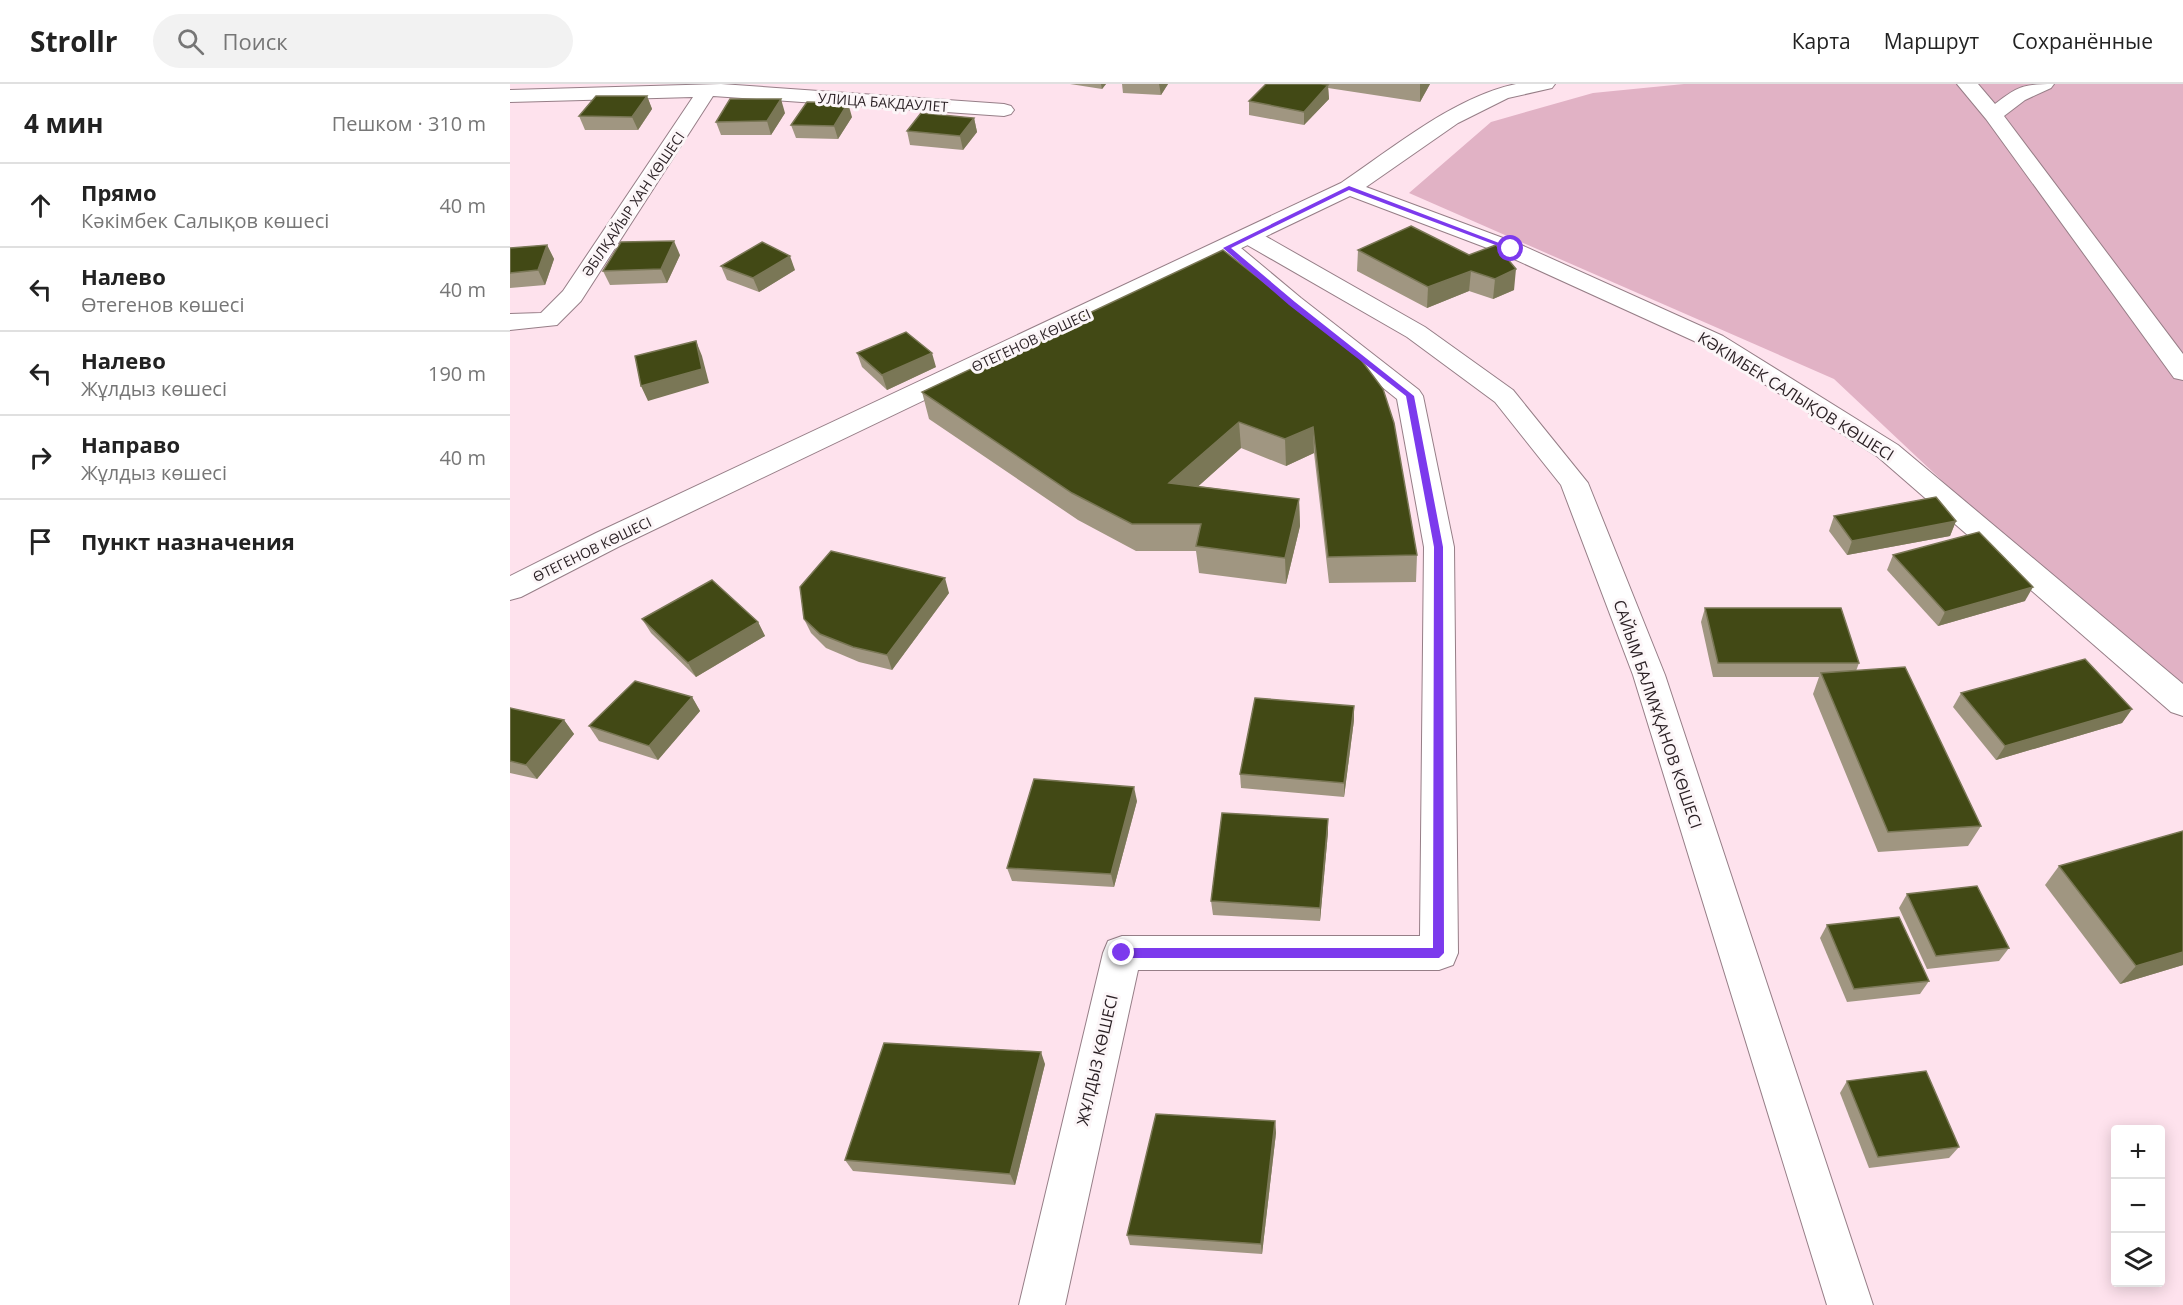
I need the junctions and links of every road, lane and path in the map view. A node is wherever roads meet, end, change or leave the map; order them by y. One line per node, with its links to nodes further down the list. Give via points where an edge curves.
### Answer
1 (1545, 84): 8 (street, ӨТЕГЕНОВ КӨШЕСІ, via 1502,93 1451,119)
2 (1966, 84): 7 (street)
3 (2044, 84): 7 (street, via 2018,96)
4 (710, 87): 5 (street, УЛИЦА БАКДАУЛЕТ); 6 (street, УЛИЦА БАКДАУЛЕТ); 10 (street, ӘБІЛҚАЙЫР ХАН КӨШЕСІ, via 572,296 548,320)
5 (510, 96)
6 (1004, 110)
7 (1993, 115): 11 (street)
8 (1349, 188): 9 (street, ӨТЕГЕНОВ КӨШЕСІ); 13 (street, КӘКІМБЕК САЛЫҚОВ КӨШЕСІ, via 1511,249 1714,341 1888,451)
9 (1239, 242): 12 (street, ӨТЕГЕНОВ КӨШЕСІ); 14 (street, ЖҰЛДЫЗ КӨШЕСІ, via 1292,303 1410,396 1439,547 1439,953 1122,953); 15 (street, САЙЫМ БАЛМҰҚАНОВ КӨШЕСІ, via 1416,332 1504,396 1574,483 1649,675)
10 (510, 322)
11 (2183, 372)
12 (510, 589)
13 (2183, 703)
14 (1042, 1305)
15 (1850, 1305)

